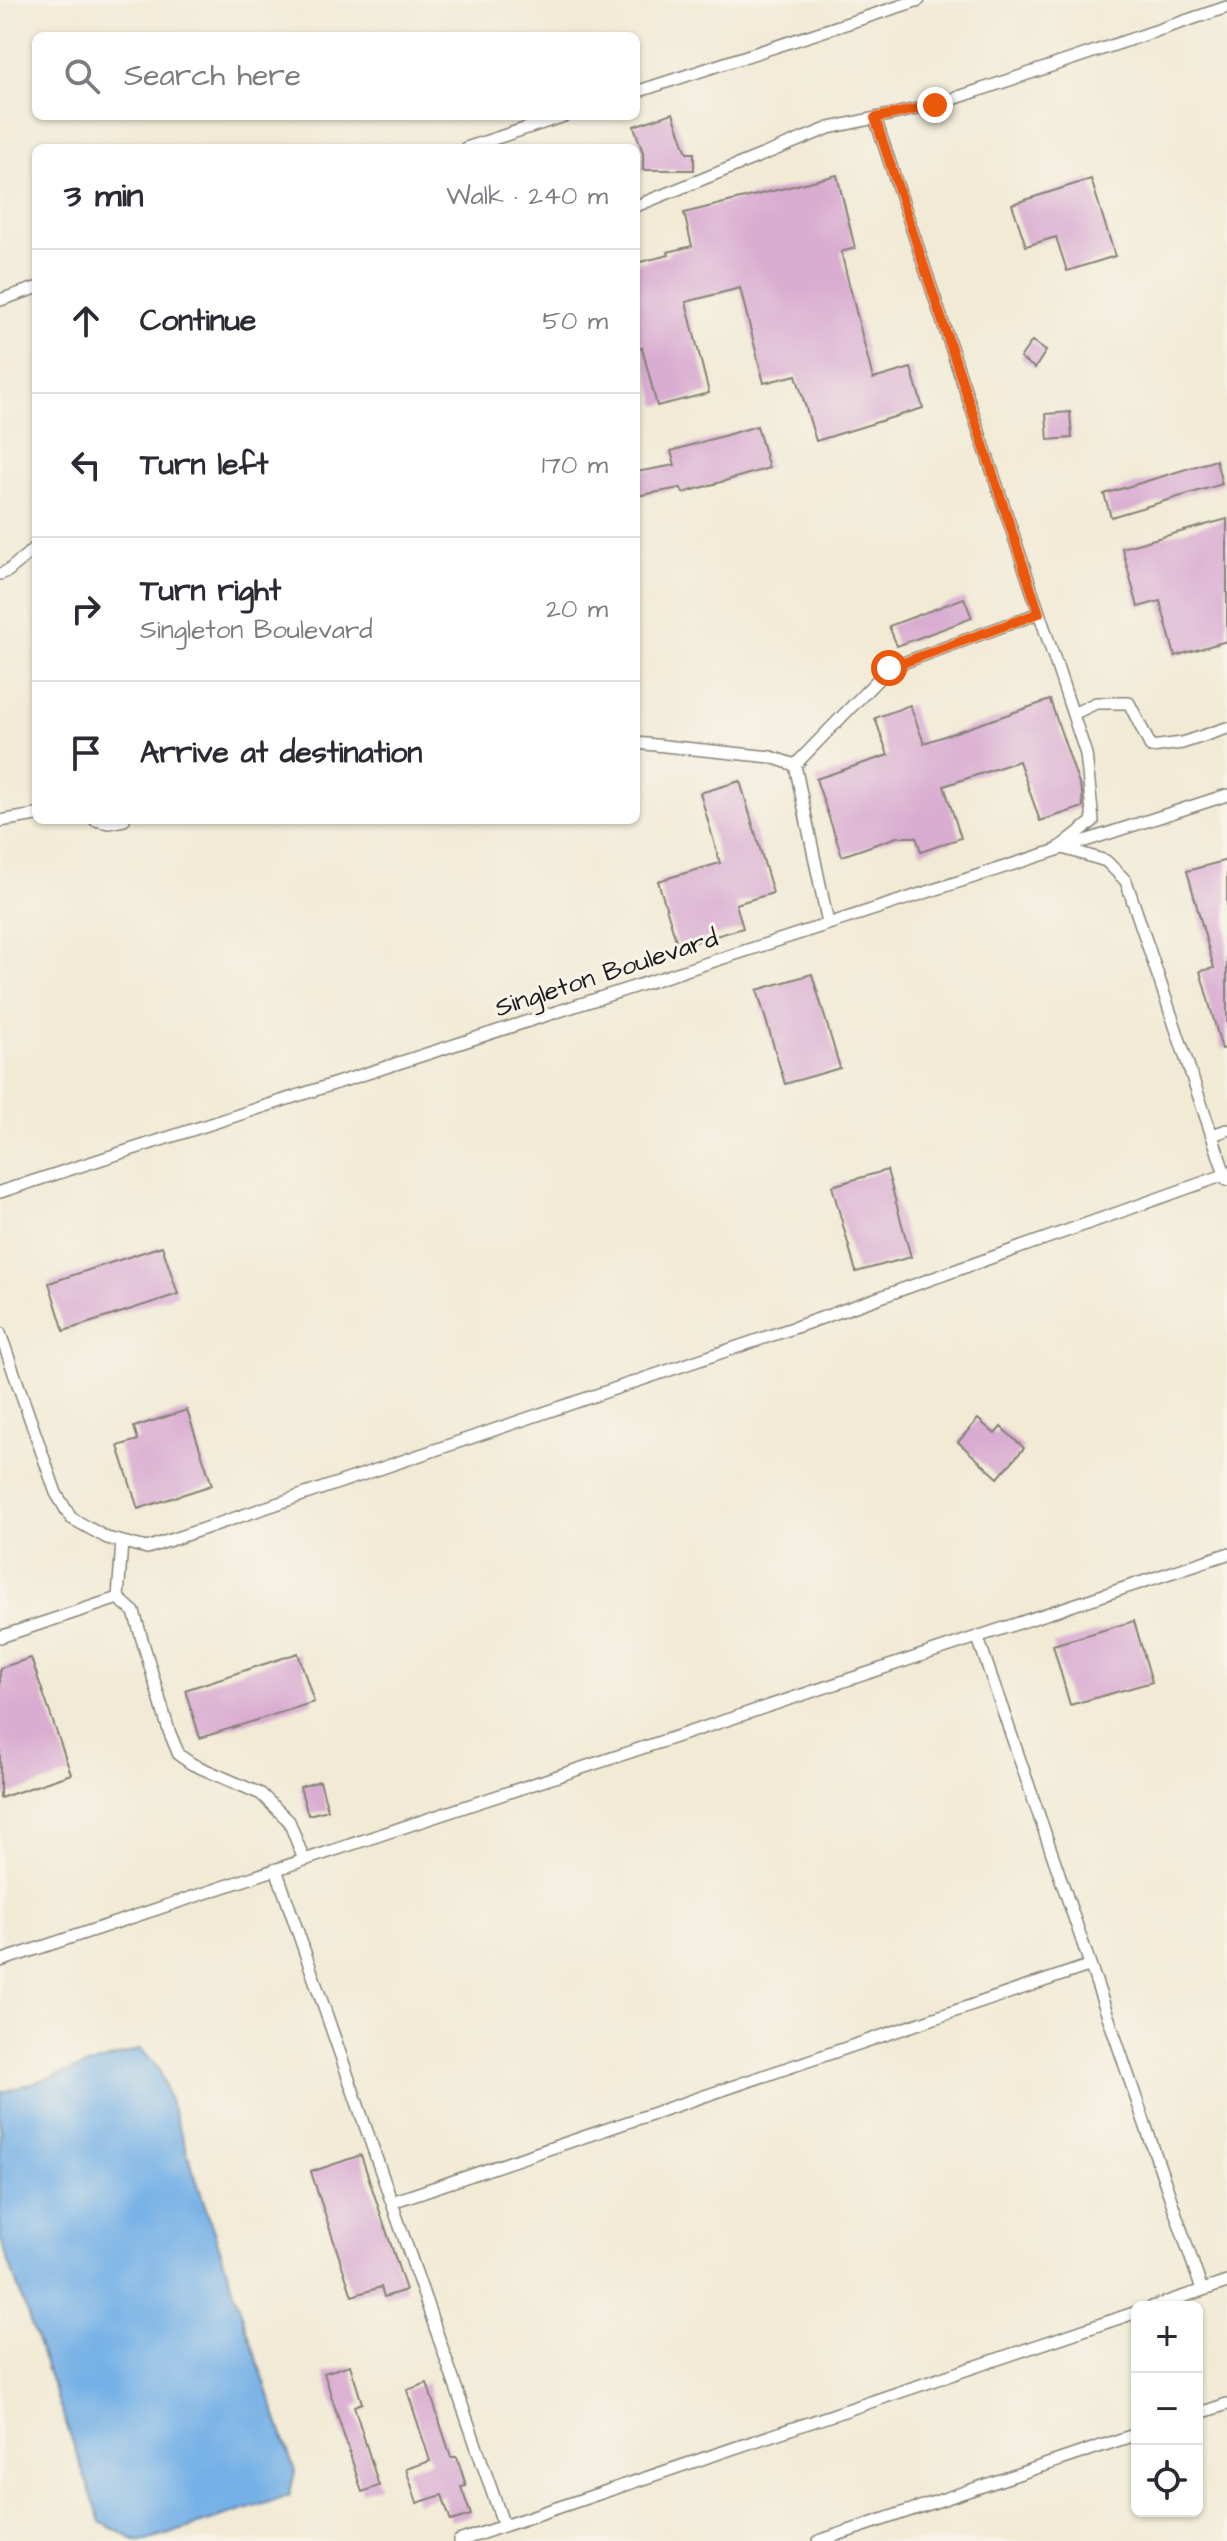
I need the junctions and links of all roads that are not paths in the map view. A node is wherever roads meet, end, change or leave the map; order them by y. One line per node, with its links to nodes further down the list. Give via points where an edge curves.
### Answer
1 (919, 0): 3 (lane)
2 (1227, 7): 4 (lane, via 935,105)
3 (640, 91)
4 (875, 118): 7 (lane, via 829,128); 12 (lane)
5 (552, 120): 6 (lane)
6 (478, 144)
7 (640, 204)
8 (32, 289): 9 (lane)
9 (0, 300)
10 (32, 550): 11 (lane)
11 (0, 574)
12 (1039, 613): 13 (lane); 16 (lane, via 889,668)
13 (1073, 714): 14 (lane, via 1096,703 1129,703 1151,747); 20 (lane, via 1086,754 1093,821)
14 (1227, 728)
15 (640, 743): 16 (lane, via 771,757)
16 (795, 765): 21 (lane)
17 (1227, 795): 20 (lane, Singleton Boulevard)
18 (32, 816): 19 (lane)
19 (0, 821)
20 (1060, 847): 21 (lane, Singleton Boulevard); 23 (lane, via 1106,861 1126,881)
21 (828, 923): 25 (lane, Singleton Boulevard)
22 (1227, 1130): 23 (lane)
23 (1212, 1135): 24 (lane)
24 (1226, 1176): 27 (lane, via 147,1548)
25 (0, 1192)
26 (0, 1333): 27 (lane, via 56,1493 71,1518)
27 (122, 1542): 29 (lane)
28 (1227, 1554): 31 (lane)
29 (118, 1598): 30 (lane); 32 (lane, via 134,1612 179,1755 261,1794 289,1821)
30 (0, 1637)
31 (978, 1638): 32 (lane); 35 (lane)
32 (304, 1860): 33 (lane)
33 (276, 1869): 34 (lane); 36 (lane)
34 (0, 1961)
35 (1088, 1966): 36 (lane); 38 (lane)
36 (392, 2202): 44 (lane)
37 (1227, 2282): 38 (lane)
38 (1202, 2290): 39 (lane)
39 (1170, 2301)
40 (1131, 2314): 44 (lane)
41 (1227, 2404): 42 (lane)
42 (1203, 2412)
43 (1131, 2436): 46 (lane)
44 (504, 2526): 45 (lane)
45 (459, 2541)
46 (819, 2541)

